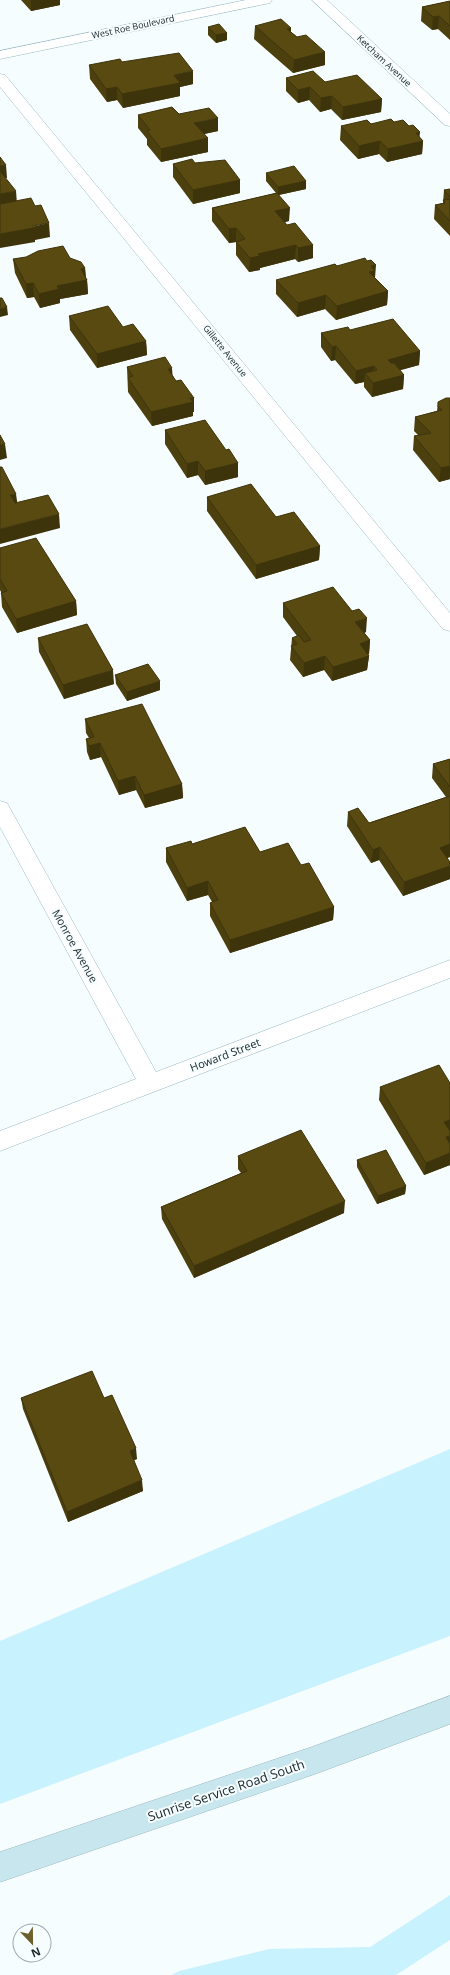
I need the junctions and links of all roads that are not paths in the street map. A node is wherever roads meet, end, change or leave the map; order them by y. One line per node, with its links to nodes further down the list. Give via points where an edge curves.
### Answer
1 (265, 0): 3 (street, West Roe Boulevard)
2 (319, 0): 5 (street, Ketcham Avenue)
3 (0, 54)
4 (0, 78): 6 (street, Gillette Avenue)
5 (450, 122)
6 (450, 624)
7 (0, 808): 9 (street, Monroe Avenue)
8 (450, 969): 9 (street, Howard Street)
9 (150, 1084): 10 (street, Howard Street)
10 (0, 1141)
11 (450, 1710): 12 (main road, Sunrise Service Road South, via 312,1761)
12 (0, 1867)

